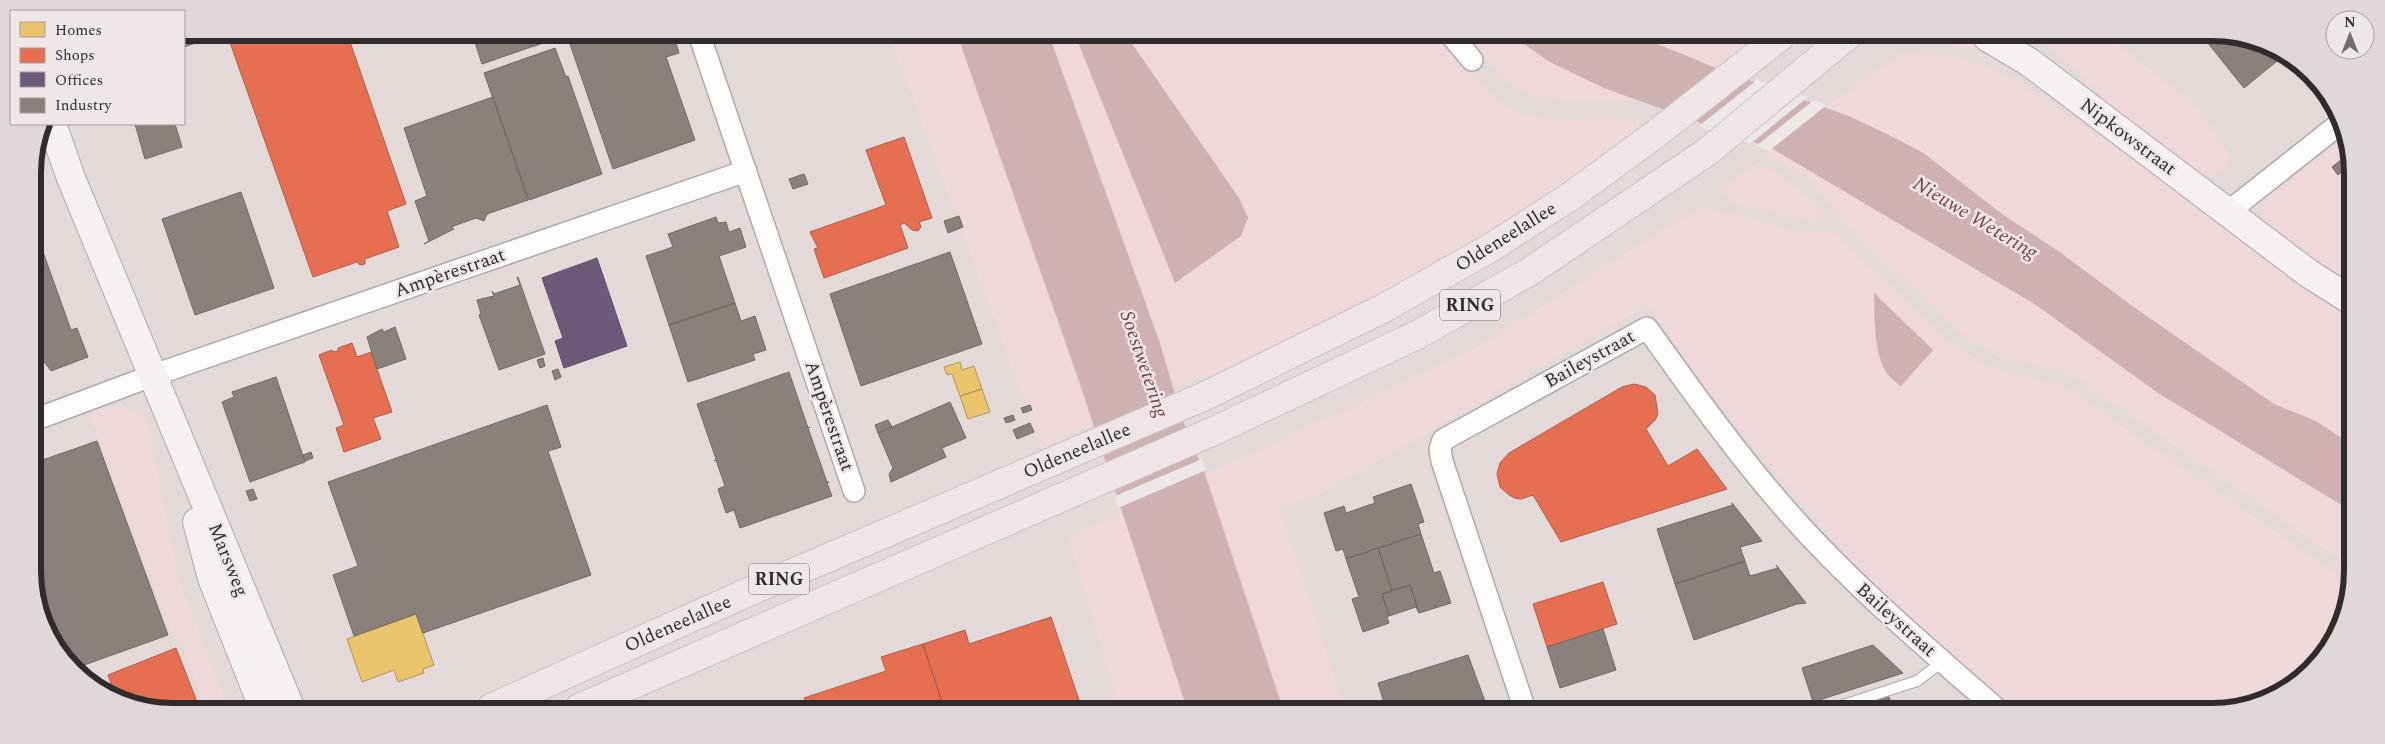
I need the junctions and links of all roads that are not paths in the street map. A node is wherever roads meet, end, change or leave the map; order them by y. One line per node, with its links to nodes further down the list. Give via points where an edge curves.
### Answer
1 (701, 41): 11 (street, Ampèrestraat)
2 (1456, 41): 7 (street)
3 (1775, 41): 24 (main road, Oldeneelallee / RING, via 1571,196 1492,248 1384,308 1205,396 746,593)
4 (1842, 41): 25 (main road, Oldeneelallee / RING, via 1707,152 1529,272 1417,335 1082,490)
5 (1994, 41): 8 (street, Nipkowstraat)
6 (2009, 41): 8 (street, Nipkowstraat)
7 (1472, 60)
8 (2029, 62): 12 (street, Nipkowstraat)
9 (52, 125): 14 (street, Marsweg, via 71,178)
10 (2335, 127): 12 (street)
11 (746, 171): 14 (street, Ampèrestraat); 17 (street, Ampèrestraat)
12 (2228, 212): 13 (street, Nipkowstraat)
13 (2344, 296)
14 (154, 375): 15 (street, Marsweg); 16 (street, Ampèrestraat)
15 (167, 412): 22 (street, Marsweg, via 212,578); 23 (street, Marsweg)
16 (41, 417)
17 (854, 491)
18 (1942, 662): 19 (street, Baileystraat, via 1890,616 1787,512 1724,436 1648,328 1440,444 1442,461); 20 (lane, Baileystraat, via 1917,681); 21 (street, Baileystraat)
19 (1522, 702)
20 (1852, 702)
21 (1989, 702)
22 (261, 703)
23 (288, 703)
24 (501, 703)
25 (591, 703)

